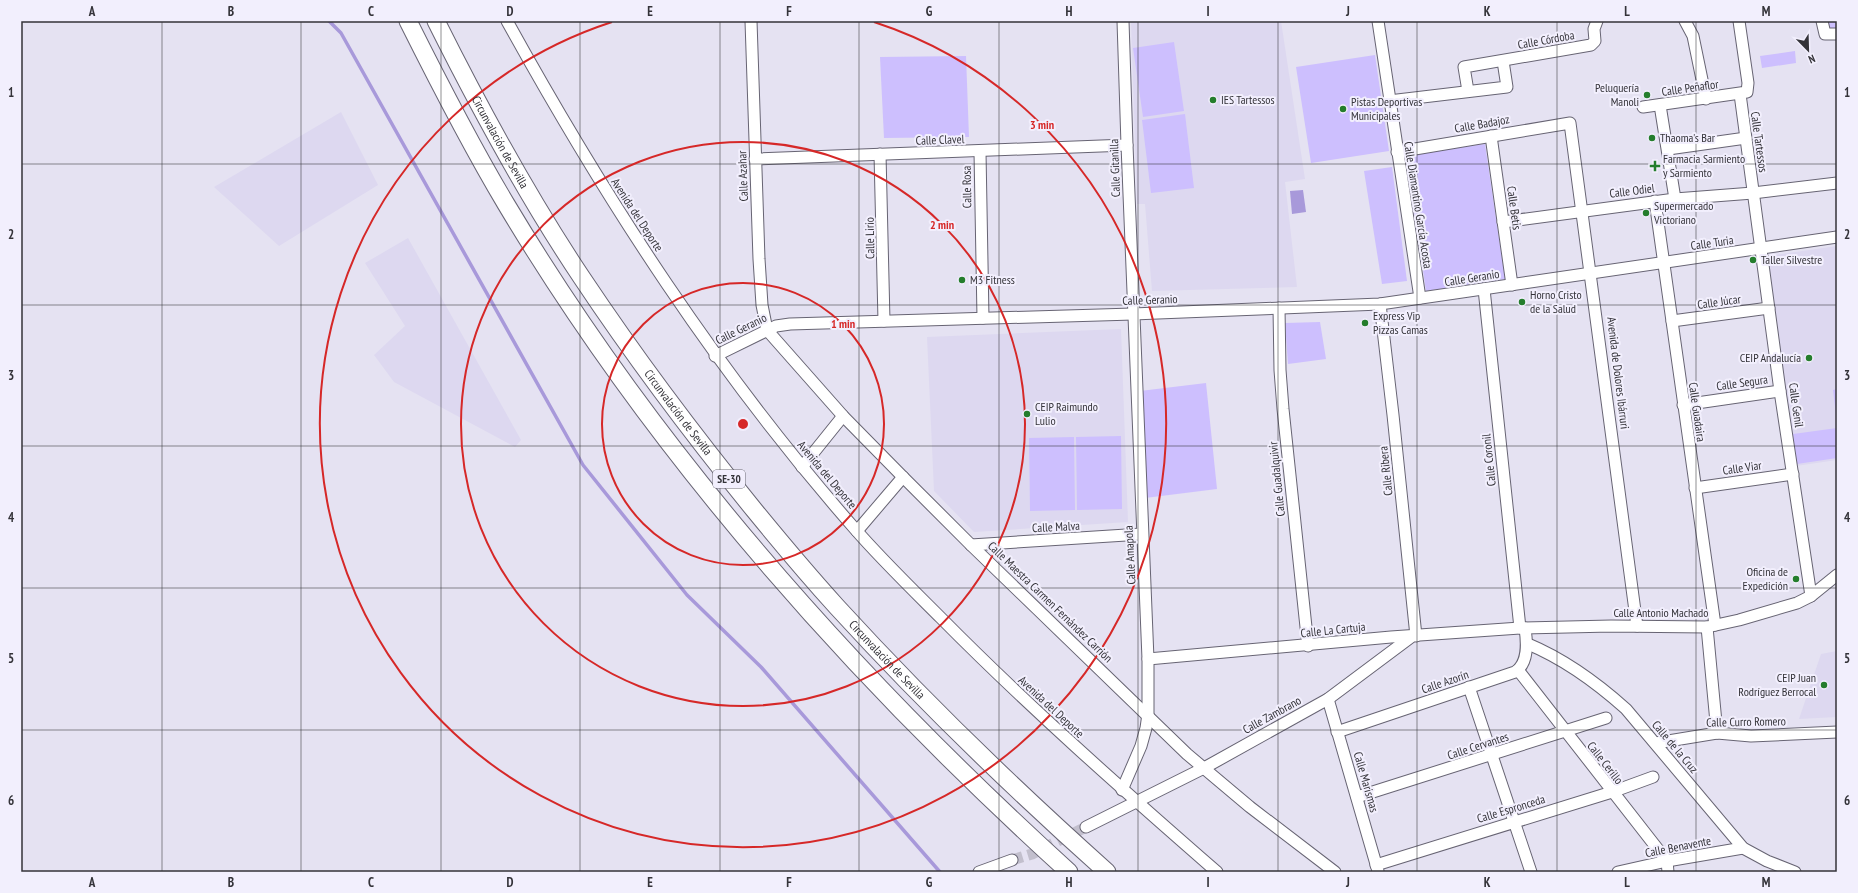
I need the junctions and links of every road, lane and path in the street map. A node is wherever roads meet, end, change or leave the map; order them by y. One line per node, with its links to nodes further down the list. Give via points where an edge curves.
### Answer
1 (408, 21): 95 (highway, Circunvalación de Sevilla / SE-30, via 509,209 564,296 664,438 800,602 885,694 998,807)
2 (436, 21): 96 (highway, Circunvalación de Sevilla / SE-30, via 522,182 581,276 635,355 724,473 836,606 984,757)
3 (507, 21): 49 (street, Avenida del Deporte, via 590,165)
4 (750, 21): 27 (street, Calle Azahar)
5 (1123, 21): 22 (street, Calle Gitanilla)
6 (1378, 21): 16 (street, Calle Diamantino García Acosta)
7 (1597, 21): 12 (street, Calle Córdoba, via 1594,29 1595,41 1591,45)
8 (1685, 21): 15 (street, via 1693,36)
9 (1739, 21): 14 (street, via 1748,86 1746,92)
10 (1822, 21): 11 (street, via 1826,34)
11 (1837, 34)
12 (1503, 61): 13 (street, Calle Córdoba, via 1464,67); 13 (street, via 1507,87)
13 (1468, 91): 16 (street)
14 (1740, 94): 15 (street, Calle Peñaflor); 21 (street, Calle Tartessos)
15 (1706, 99): 17 (street, Calle Peñaflor)
16 (1389, 101): 25 (street, Calle Diamantino García Acosta)
17 (1660, 105): 18 (street, Calle Peñaflor); 23 (street)
18 (1643, 107)
19 (1570, 123): 20 (street, Calle Badajoz); 32 (street, Avenida de Dolores Ibárruri)
20 (1491, 136): 25 (street, Calle Badajoz); 33 (street, Calle Betis)
21 (1746, 138): 23 (street); 29 (street, Calle Tartessos)
22 (1127, 145): 24 (street, Calle Clavel); 44 (street, Calle Gitanilla)
23 (1668, 149): 30 (street)
24 (980, 152): 26 (street, Calle Clavel); 45 (street, Calle Rosa)
25 (1397, 152): 40 (street, Calle Diamantino García Acosta)
26 (880, 154): 27 (street, Calle Clavel); 46 (street, Calle Lirio)
27 (755, 159): 48 (street, Calle Azahar, via 762,305)
28 (1837, 183): 29 (street, Calle Odiel)
29 (1753, 193): 30 (street, Calle Odiel); 35 (street, Calle Genil)
30 (1675, 199): 31 (street, Calle Odiel)
31 (1655, 201): 32 (street, Calle Odiel); 36 (street, Calle Guadaira)
32 (1582, 211): 33 (street, Calle Odiel); 37 (street, Avenida de Dolores Ibárruri)
33 (1503, 222): 38 (street, Calle Betis)
34 (1837, 237): 35 (street, Calle Turia)
35 (1762, 248): 36 (street, Calle Turia); 43 (street, Calle Genil)
36 (1664, 263): 37 (street, Calle Turia); 47 (street, Calle Guadaira)
37 (1592, 274): 38 (street, Calle Geranio); 62 (street, Avenida de Dolores Ibárruri)
38 (1512, 285): 39 (street, Calle Geranio)
39 (1484, 289): 40 (street, Calle Geranio); 64 (street, Calle Coronil)
40 (1420, 298): 41 (street, Calle Geranio)
41 (1380, 304): 42 (street, Calle Geranio); 65 (street, Calle Ribera, via 1394,415)
42 (1279, 308): 44 (street, Calle Geranio); 68 (street, Calle Guadalquivir, via 1283,410)
43 (1769, 308): 47 (street, Calle Júcar); 50 (street, Calle Genil)
44 (1133, 314): 45 (street, Calle Geranio); 58 (street, Calle Amapola)
45 (983, 318): 46 (street, Calle Geranio)
46 (884, 321): 48 (street, Calle Geranio, via 790,324)
47 (1672, 321): 51 (street, Calle Guadaira)
48 (767, 330): 49 (street, Calle Geranio); 52 (street, Calle Maestra Carmen Fernández Carrión)
49 (715, 356): 53 (street, Avenida del Deporte)
50 (1780, 391): 51 (street, Calle Segura); 54 (street, Calle Genil)
51 (1683, 405): 56 (street, Calle Guadaira)
52 (843, 416): 53 (street); 55 (street, Calle Maestra Carmen Fernández Carrión)
53 (802, 467): 57 (street, Avenida del Deporte)
54 (1793, 474): 56 (street, Calle Viar); 61 (street, Calle Genil)
55 (903, 477): 57 (street); 59 (street, Calle Maestra Carmen Fernández Carrión)
56 (1695, 488): 63 (street, Calle Guadaira)
57 (857, 531): 84 (street, Avenida del Deporte, via 980,657)
58 (1142, 534): 59 (street, Calle Malva); 70 (street, Calle Amapola)
59 (971, 545): 74 (street, Calle Maestra Carmen Fernández Carrión)
60 (1837, 575): 61 (street, Calle Antonio Machado)
61 (1811, 596): 63 (street, Calle Antonio Machado, via 1769,612)
62 (1637, 626): 63 (street, Calle Antonio Machado); 64 (street, Calle Antonio Machado)
63 (1711, 626): 79 (street, Calle Guadaira)
64 (1523, 628): 65 (street, Calle La Cartuja); 67 (street)
65 (1414, 637): 66 (street, Calle La Cartuja); 69 (street, Calle Zambrano)
66 (1378, 638): 68 (street, Calle La Cartuja); 69 (street, via 1385,645 1386,652)
67 (1528, 644): 71 (street); 80 (street, Calle de la Cruz, via 1603,688)
68 (1308, 646): 70 (street, Calle La Cartuja)
69 (1383, 658): 73 (street, Calle Zambrano)
70 (1148, 659): 74 (street, Calle Amapola)
71 (1518, 670): 72 (street, Calle Azorín); 76 (street, Calle Cerillo)
72 (1469, 687): 77 (street, Calle Azorín); 81 (street)
73 (1328, 699): 77 (street, Calle Marismas); 82 (street, Calle Zambrano)
74 (1148, 714): 82 (street, Calle Maestra Carmen Fernández Carrión); 84 (street, Calle Amapola, via 1141,746)
75 (1606, 718): 76 (street, Calle Cervantes)
76 (1565, 731): 81 (street, Calle Cervantes); 85 (street, Calle Cerillo)
77 (1338, 732): 86 (street, Calle Marismas)
78 (1837, 732): 79 (street, Calle Curro Romero, via 1751,736)
79 (1717, 733): 80 (street, Calle Curro Romero)
80 (1656, 743): 90 (street, Calle de la Cruz)
81 (1492, 754): 86 (street, Calle Cervantes); 88 (street)
82 (1204, 768): 87 (street, Calle Zambrano); 98 (street, Calle Maestra Carmen Fernández Carrión)
83 (1653, 778): 85 (street, Calle Espronceda)
84 (1122, 790): 87 (street, Avenida del Deporte)
85 (1612, 792): 88 (street, Calle Espronceda); 92 (street, Calle Cerillo)
86 (1357, 797): 93 (street, Calle Marismas)
87 (1137, 803): 89 (street, Calle Zambrano); 97 (street, Avenida del Deporte)
88 (1515, 821): 93 (street, Calle Espronceda); 99 (street)
89 (1086, 827)
90 (1743, 848): 92 (street, Calle Benavente); 101 (street, Calle de la Cruz)
91 (1012, 860): 94 (street)
92 (1668, 867): 100 (street, Calle Benavente)
93 (1377, 868)
94 (979, 872)
95 (1069, 872)
96 (1107, 872)
97 (1217, 872)
98 (1335, 872)
99 (1531, 872)
100 (1618, 872)
101 (1795, 872)

